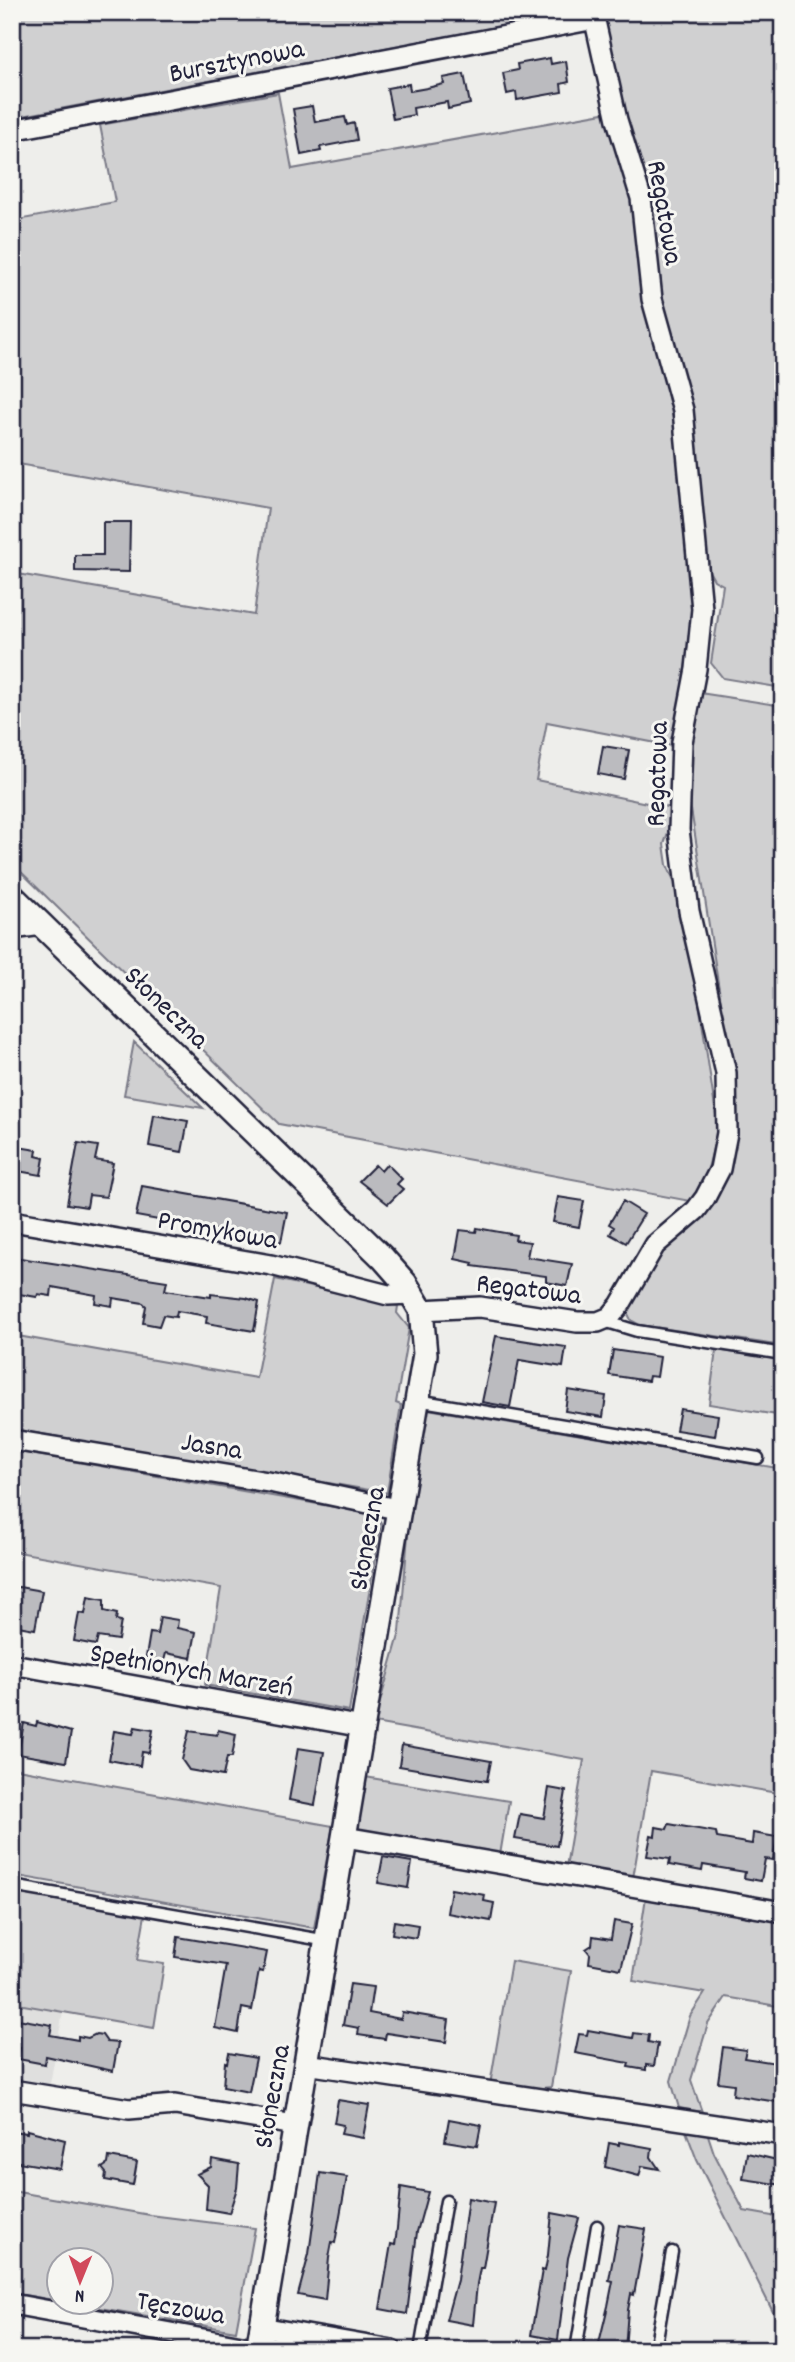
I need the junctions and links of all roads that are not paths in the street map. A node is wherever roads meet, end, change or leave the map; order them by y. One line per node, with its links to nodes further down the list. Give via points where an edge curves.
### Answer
1 (594, 16): 2 (street, Bursztynowa); 8 (street, Regatowa, via 617,120 638,182 652,299 683,410 702,609 696,669 685,710 679,830 689,911 726,1073 727,1105 724,1154 713,1186 696,1210 655,1245 620,1305)
2 (12, 130)
3 (12, 896): 4 (street, Słoneczna)
4 (42, 925): 5 (street); 7 (street, Słoneczna, via 383,1258)
5 (12, 929)
6 (12, 1221): 7 (street, Promykowa, via 271,1265)
7 (417, 1302): 8 (street, Regatowa, via 577,1322); 10 (street, Słoneczna, via 425,1354)
8 (603, 1321): 9 (lane, via 637,1331)
9 (783, 1354)
10 (417, 1400): 12 (lane); 13 (street, Słoneczna)
11 (12, 1440): 13 (street, Jasna, via 274,1483)
12 (758, 1458)
13 (401, 1510): 15 (street, Słoneczna)
14 (12, 1664): 15 (street, Spełnionych Marzeń)
15 (363, 1727): 16 (street, Słoneczna)
16 (345, 1837): 18 (street); 19 (street, Słoneczna)
17 (12, 1886): 19 (lane)
18 (783, 1912)
19 (328, 1941): 20 (street, Słoneczna)
20 (306, 2064): 22 (street, Słoneczna); 23 (street)
21 (12, 2090): 22 (street, via 129,2109 175,2105)
22 (295, 2125): 28 (street, Słoneczna)
23 (783, 2135)
24 (446, 2201): 31 (lane)
25 (597, 2226): 32 (lane)
26 (672, 2252): 33 (lane)
27 (12, 2304): 28 (street, Tęczowa)
28 (259, 2343): 29 (lane); 30 (street, Tęczowa)
29 (290, 2350)
30 (392, 2350)
31 (421, 2350)
32 (576, 2350)
33 (655, 2350)

